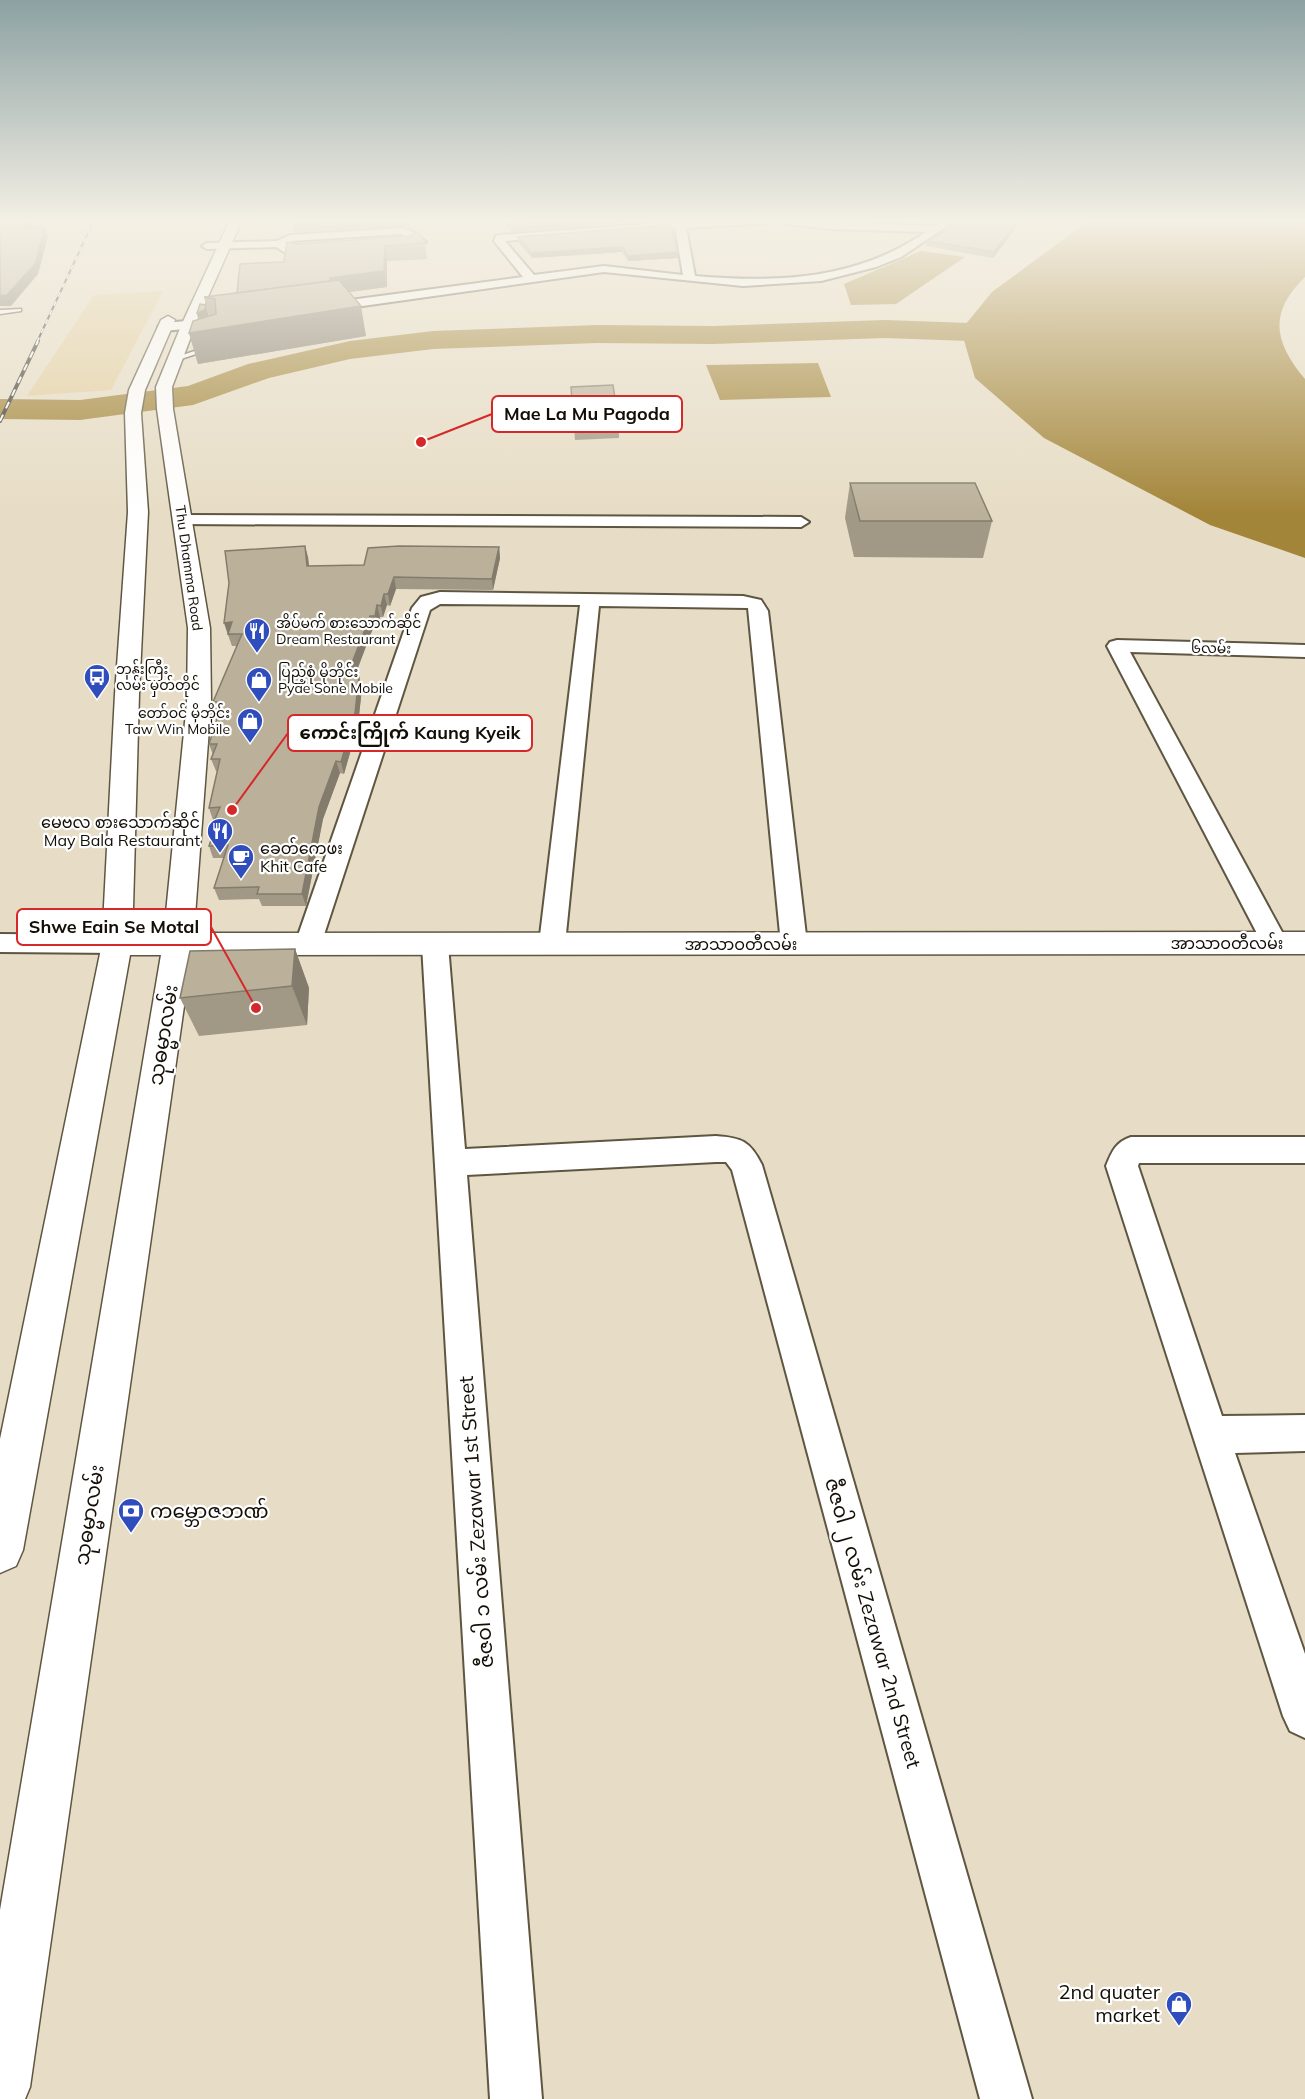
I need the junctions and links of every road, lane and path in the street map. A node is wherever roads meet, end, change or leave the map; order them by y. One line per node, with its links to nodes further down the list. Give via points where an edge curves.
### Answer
1 (169, 318): 5 (main road)
2 (192, 318): 4 (main road)
3 (233, 320): 4 (street)
4 (188, 326): 5 (street); 6 (lane); 8 (main road)
5 (164, 327): 9 (main road)
6 (213, 330)
7 (220, 341): 8 (lane)
8 (174, 361): 9 (main road); 10 (main road, Thu Dhamma Road, via 164,398)
9 (148, 365): 18 (main road, via 137,390 133,413 138,512)
10 (183, 520): 11 (street); 15 (main road, Thu Dhamma Road, via 199,628 199,702)
11 (801, 522)
12 (590, 599): 19 (street, via 440,598 421,608); 20 (street); 21 (street, via 743,602 754,604 759,611)
13 (1302, 654): 16 (street, ၆လမ်း, via 1117,646)
14 (0, 943): 18 (street)
15 (177, 943): 18 (main road, အာသာဝတီလမ်း); 19 (main road, အာသာဝတီလမ်း); 29 (main road, သုဓမ္မာလမ်း)
16 (1275, 943): 17 (main road, အာသာဝတီလမ်း); 21 (main road, အာသာဝတီလမ်း)
17 (1305, 943)
18 (117, 944): 27 (main road)
19 (308, 944): 22 (main road, အာသာဝတီလမ်း)
20 (552, 944): 21 (main road, အာသာဝတီလမ်း); 22 (main road, အာသာဝတီလမ်း)
21 (794, 944)
22 (435, 945): 24 (street, ဇီဇဝါ ၁ လမ်း Zezawar 1st Street)
23 (1305, 1150): 26 (street, via 1131,1150 1125,1157 1122,1166)
24 (451, 1163): 30 (street, ဇီဇဝါ ၁ လမ်း Zezawar 1st Street); 31 (street, ဇီဇဝါ ၂ လမ်း Zezawar 2nd Street, via 716,1149 734,1150 746,1165)
25 (1305, 1434): 26 (street)
26 (1209, 1435): 28 (street)
27 (0, 1550)
28 (1305, 1716)
29 (0, 2087)
30 (516, 2099)
31 (1006, 2099)

